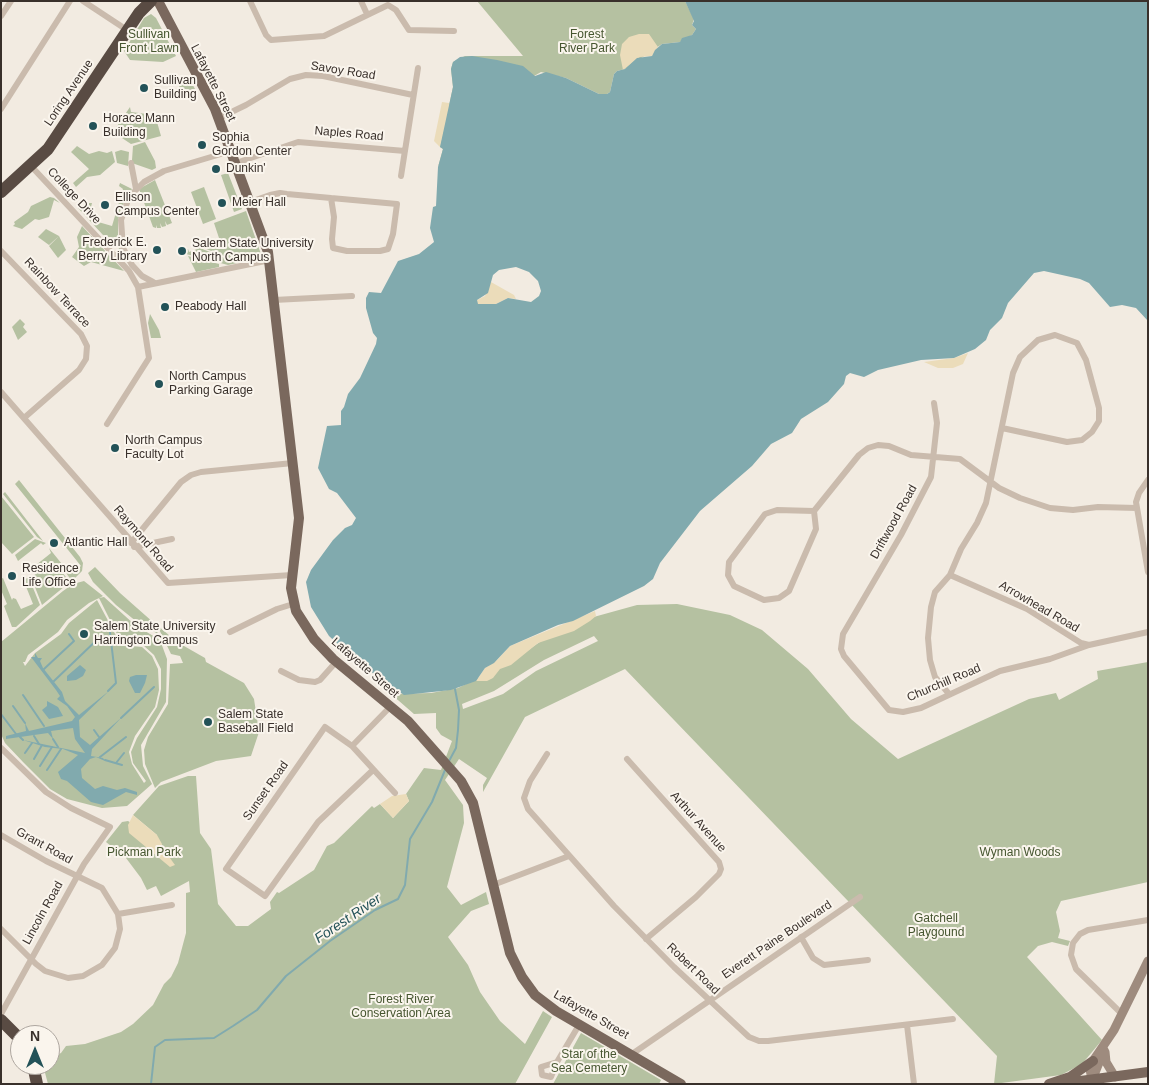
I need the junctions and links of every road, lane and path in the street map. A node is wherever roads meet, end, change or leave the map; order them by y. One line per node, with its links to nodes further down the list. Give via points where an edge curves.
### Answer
1 (11, 1): 9 (street)
2 (70, 1): 14 (street)
3 (83, 1): 10 (street)
4 (151, 1): 10 (highway, Loring Avenue)
5 (158, 1): 15 (main road, Lafayette Street)
6 (250, 1): 8 (street, via 266,35 274,41 324,36)
7 (361, 1): 8 (street)
8 (367, 14): 11 (street, via 388,5 396,10 409,30)
9 (1, 16)
10 (127, 30): 20 (highway, Loring Avenue, via 53,142)
11 (454, 31)
12 (418, 68): 13 (street)
13 (413, 95): 15 (street, Savoy Road, via 306,75 290,79); 17 (street)
14 (1, 109)
15 (219, 118): 16 (main road, Lafayette Street)
16 (231, 151): 19 (main road, Lafayette Street); 22 (street, via 164,171)
17 (405, 151): 19 (street, Naples Road, via 298,142); 21 (street)
18 (131, 163): 22 (street)
19 (236, 163): 25 (main road, Lafayette Street)
20 (31, 166): 23 (highway, Loring Avenue); 29 (street, College Drive, via 129,271)
21 (401, 176)
22 (136, 189): 28 (street, via 122,213 122,242 132,265)
23 (1, 192)
24 (331, 198): 24 (street, via 397,204 388,249 340,251 333,248); 25 (street, via 274,193)
25 (250, 202): 27 (main road, Lafayette Street)
26 (1, 251): 34 (street, Rainbow Terrace, via 81,334 87,346 86,359 79,370)
27 (270, 260): 29 (street); 31 (main road, Lafayette Street)
28 (152, 282)
29 (138, 287): 35 (street, College Drive, via 149,358)
30 (352, 296): 31 (street)
31 (274, 300): 38 (main road, Lafayette Street)
32 (1, 392): 34 (street, Raymond Road)
33 (934, 403): 37 (street, Driftwood Road, via 937,423)
34 (24, 418): 44 (street, Raymond Road)
35 (107, 424)
36 (1002, 428): 36 (street, via 1067,442 1082,440 1092,432 1099,421 1099,408 1086,360 1077,343 1061,336 1050,336 1038,340 1026,350 1013,373); 40 (street)
37 (933, 456): 40 (street, via 953,456 966,461); 42 (street, via 911,455 884,445 868,448 842,474); 51 (street, Driftwood Road, via 931,477 924,494)
38 (293, 463): 44 (street, via 201,472 191,476 181,482); 46 (main road, Lafayette Street, via 300,527)
39 (1148, 480): 41 (street, via 1138,496)
40 (991, 483): 41 (street, via 1020,498 1058,509); 47 (street, via 981,514)
41 (1137, 508): 45 (street)
42 (814, 510): 42 (street, via 816,529 789,591 779,598 764,600 734,586 728,575 729,562 765,514 777,510)
43 (172, 539): 44 (street)
44 (132, 545): 46 (street, Raymond Road, via 168,583)
45 (1148, 572)
46 (292, 575): 48 (main road, Lafayette Street)
47 (950, 575): 52 (street, Arrowhead Road, via 1027,610 1074,640); 55 (street, via 933,597 928,638 932,669 939,684)
48 (293, 604): 49 (street); 53 (main road, Lafayette Street, via 308,630)
49 (230, 632)
50 (1148, 632): 52 (street, Arrowhead Road)
51 (841, 642): 55 (street, Churchill Road, via 844,656 889,710 912,711)
52 (1089, 645): 55 (street, Churchill Road, via 1050,659 1009,668)
53 (336, 662): 54 (street, via 315,682 299,680); 56 (main road, Lafayette Street)
54 (281, 671)
55 (949, 694)
56 (391, 706): 57 (street); 66 (main road, Lafayette Street, via 439,754 468,791)
57 (352, 746): 61 (street); 61 (street, Sunset Road, via 325,728 226,869 265,896 318,822)
58 (1, 748): 65 (street, Lincoln Road, via 46,792 110,827)
59 (547, 754): 64 (street, Robert Road, via 530,781 524,803)
60 (627, 759): 73 (street, Arthur Avenue, via 719,862 721,869 696,897)
61 (373, 770): 62 (street)
62 (395, 793)
63 (1, 835): 65 (street, Grant Road)
64 (568, 856): 66 (street); 73 (street, Robert Road)
65 (77, 876): 69 (street, Grant Road, via 102,888); 74 (street, Lincoln Road)
66 (493, 885): 82 (main road, Lafayette Street, via 510,953 522,977 546,1005)
67 (860, 897): 72 (street, Everett Paine Boulevard)
68 (172, 905): 69 (street)
69 (118, 914): 74 (street, via 120,929 115,948 93,972 68,978 45,971)
70 (1148, 920): 79 (street, via 1088,930 1073,943 1071,955 1076,969)
71 (1, 929): 74 (street)
72 (801, 937): 75 (street, via 813,958 824,965); 77 (street, Everett Paine Boulevard)
73 (646, 939): 77 (street, Robert Road)
74 (31, 959): 78 (street, Lincoln Road)
75 (868, 960)
76 (1148, 961): 79 (main road)
77 (710, 1001): 83 (street, Robert Road, via 743,1033 759,1041); 86 (street, Everett Paine Boulevard)
78 (1, 1014)
79 (1122, 1014): 85 (main road)
80 (953, 1019): 83 (street, Robert Road)
81 (1, 1020): 84 (highway)
82 (579, 1025): 86 (main road, Lafayette Street); 88 (street)
83 (907, 1025): 93 (street)
84 (10, 1029)
85 (1106, 1043): 87 (main road); 90 (main road, via 1106,1062); 91 (main road)
86 (632, 1054): 92 (main road, Lafayette Street)
87 (1093, 1061): 91 (main road, via 1090,1068); 94 (main road, via 1070,1077)
88 (557, 1062)
89 (1148, 1072): 90 (main road)
90 (1115, 1077): 91 (main road)
91 (1092, 1080): 95 (main road)
92 (681, 1084)
93 (914, 1084)
94 (1049, 1084)
95 (1059, 1084)

